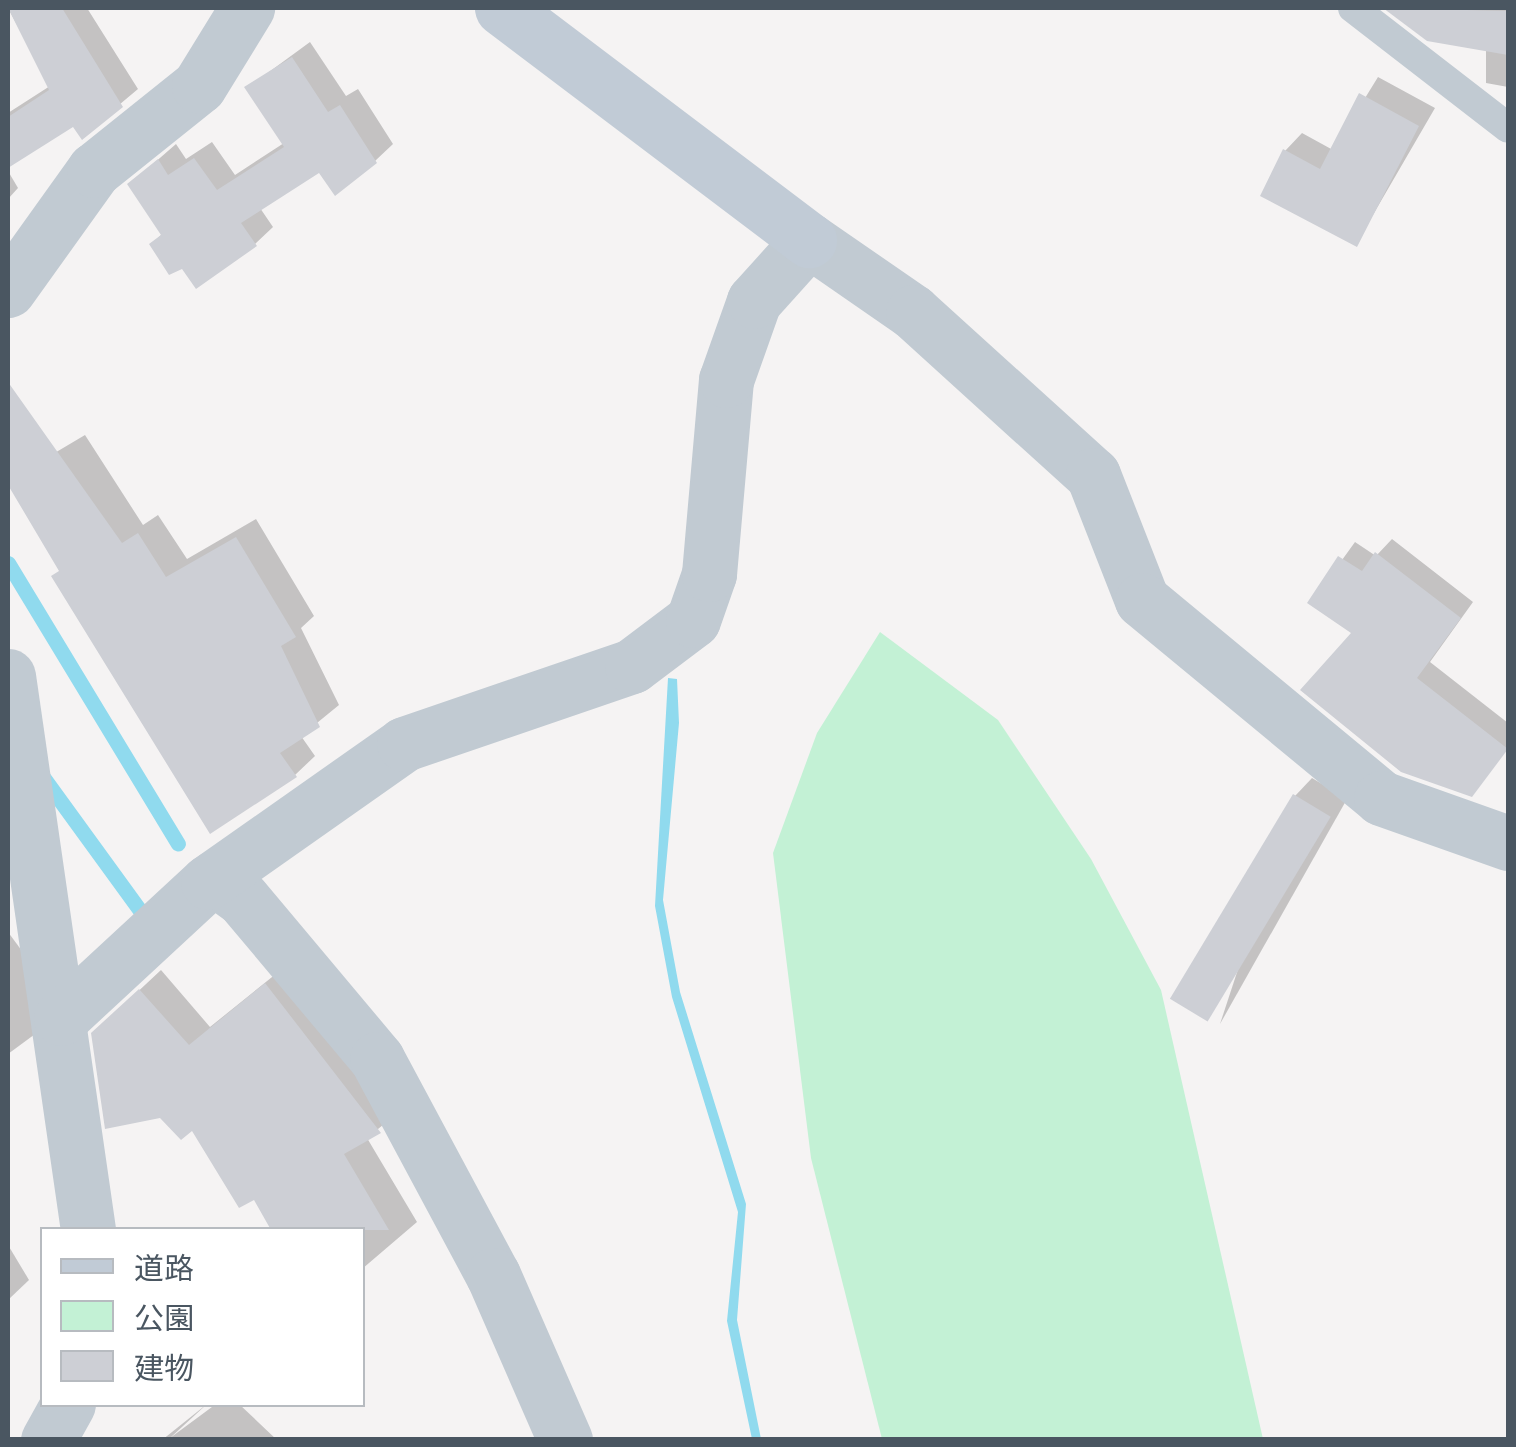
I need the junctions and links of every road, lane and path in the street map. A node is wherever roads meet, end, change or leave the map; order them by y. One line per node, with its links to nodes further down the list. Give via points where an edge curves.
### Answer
1 (247, 8): 6 (street, via 198,86 94,170)
2 (502, 8): 5 (street)
3 (1353, 8): 4 (lane)
4 (1508, 128)
5 (809, 240): 8 (street, via 913,312 1093,475 1142,600 1381,798); 9 (street, via 754,300 726,380 709,574 693,620 632,666 404,744)
6 (8, 290)
7 (8, 676): 10 (street)
8 (1508, 843)
9 (214, 878): 10 (street); 14 (street, via 242,898 378,1059 485,1259)
10 (61, 1018): 11 (street)
11 (88, 1227)
12 (66, 1407): 13 (street)
13 (48, 1440)
14 (564, 1440)

